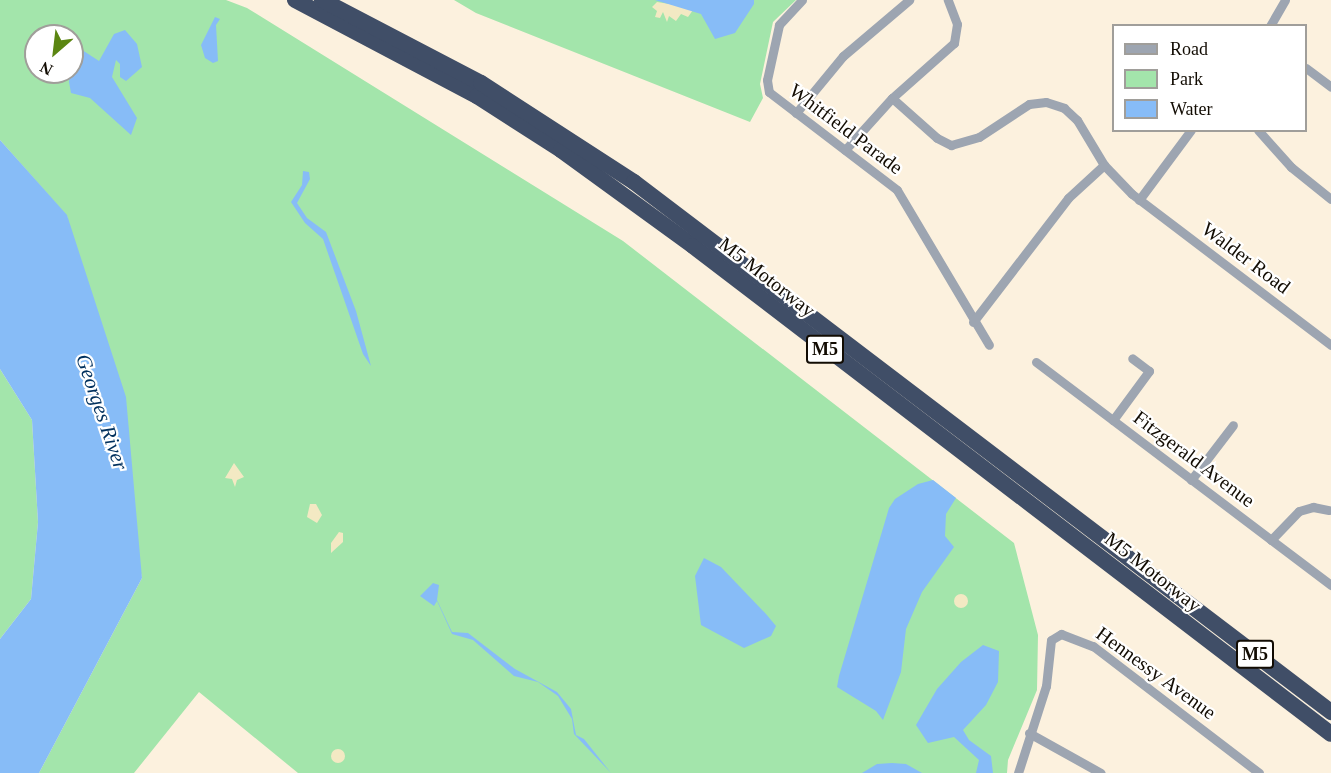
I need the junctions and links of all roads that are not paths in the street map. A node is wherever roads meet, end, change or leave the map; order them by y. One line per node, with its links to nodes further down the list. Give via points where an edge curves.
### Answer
1 (295, 0): 31 (highway, M5 Motorway / M5, via 477,96 561,150 693,246)
2 (322, 0): 29 (highway, M5 Motorway / M5, via 481,83 634,182)
3 (802, 0): 11 (street, Whitfield Parade, via 779,25 766,84 772,95)
4 (909, 0): 11 (street, via 843,56)
5 (948, 0): 10 (street, via 957,24 956,39)
6 (1285, 0): 7 (street)
7 (1271, 24)
8 (1307, 69): 9 (street)
9 (1331, 87)
10 (892, 98): 14 (street); 15 (street, Walder Road, via 937,138 951,145 979,137 1023,106 1055,104 1077,120)
11 (796, 113): 14 (street, Whitfield Parade)
12 (1190, 132): 17 (street)
13 (1260, 132): 16 (street, via 1291,167)
14 (845, 150): 18 (street, Whitfield Parade, via 897,190)
15 (1104, 165): 17 (street, Walder Road); 18 (street, via 1068,198)
16 (1331, 199)
17 (1139, 200): 20 (street, Walder Road)
18 (973, 322): 19 (street, Whitfield Parade)
19 (989, 345)
20 (1331, 345)
21 (1132, 358): 23 (street, via 1149,371)
22 (1036, 362): 23 (street, Fitzgerald Avenue)
23 (1113, 420): 25 (street, Fitzgerald Avenue)
24 (1233, 425): 25 (street)
25 (1191, 480): 27 (street, Fitzgerald Avenue)
26 (1329, 510): 27 (street, via 1313,507 1299,511)
27 (1271, 540): 28 (street, Fitzgerald Avenue)
28 (1331, 585)
29 (1331, 712)
30 (1029, 733): 32 (street, Hennessy Avenue, via 1046,686 1052,640 1061,634 1072,635 1093,646 1235,753); 33 (street, Hennessy Avenue); 34 (street)
31 (1331, 734)
32 (1253, 772)
33 (1018, 773)
34 (1101, 773)

